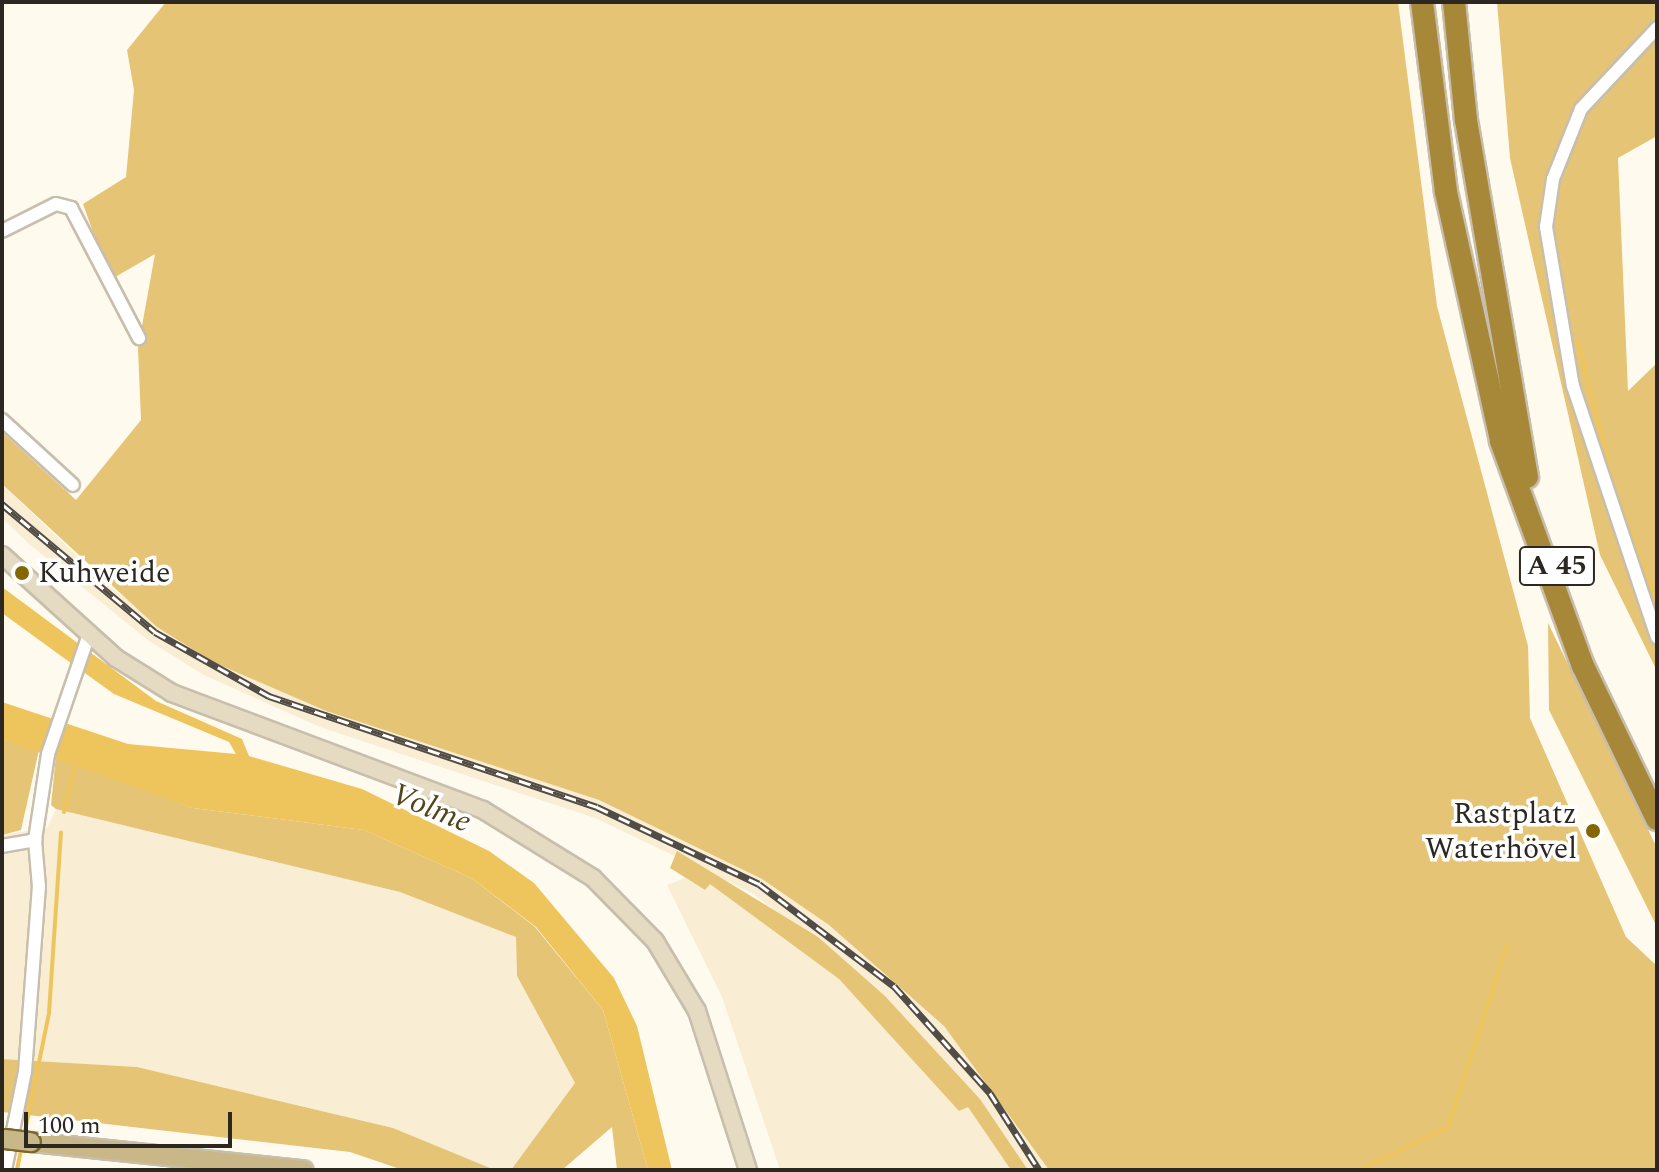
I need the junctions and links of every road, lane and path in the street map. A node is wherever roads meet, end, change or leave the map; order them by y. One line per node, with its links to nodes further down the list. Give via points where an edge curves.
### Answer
1 (1422, 2): 12 (highway, A 45, via 1474,332 1530,530 1583,666)
2 (1454, 2): 11 (highway, A 45, via 1499,327 1541,527)
3 (1657, 28): 9 (street, via 1581,109 1553,179 1546,227 1573,386)
4 (2, 231): 5 (street, via 56,204 71,208)
5 (139, 338)
6 (2, 420): 7 (street)
7 (73, 485)
8 (2, 555): 10 (street)
9 (1657, 637)
10 (84, 640): 13 (street, via 48,754); 18 (street, via 199,706 473,806 577,865 677,973 719,1061)
11 (1657, 792)
12 (1657, 819)
13 (35, 840): 14 (street); 16 (street, via 39,887 25,1072)
14 (2, 846)
15 (4, 1138): 17 (main road, bridge)
16 (5, 1170)
17 (304, 1170)
18 (748, 1170)

